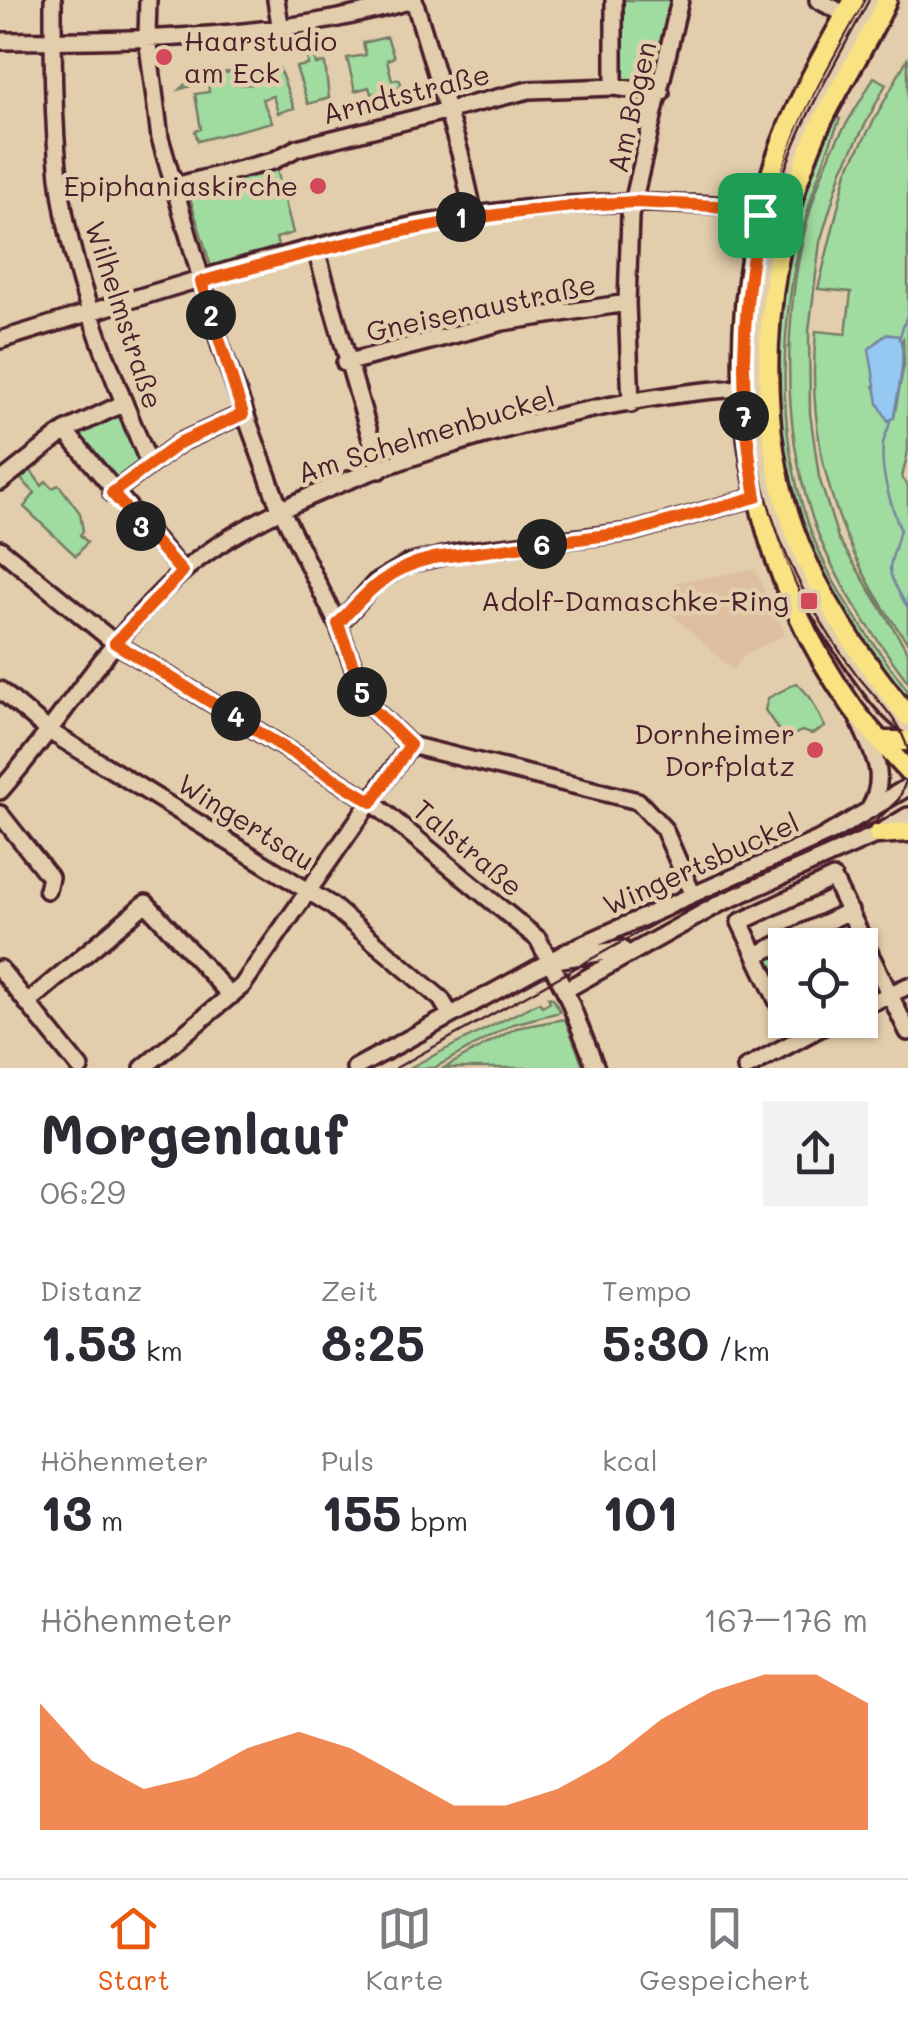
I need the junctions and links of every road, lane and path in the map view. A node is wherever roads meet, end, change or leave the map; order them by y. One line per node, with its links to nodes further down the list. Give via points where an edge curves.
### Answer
1 (53, 0): 13 (street, Wilhelmstraße)
2 (148, 0): 12 (street)
3 (276, 0): 11 (street)
4 (413, 0): 11 (street); 17 (street)
5 (614, 0): 15 (street)
6 (680, 0): 16 (street, Am Bogen)
7 (818, 0): 10 (street)
8 (874, 0): 21 (street, via 810,122)
9 (887, 0): 21 (main road)
10 (850, 8): 21 (main road, via 791,121)
11 (280, 30): 12 (street)
12 (147, 37): 13 (street); 18 (street)
13 (53, 40): 14 (street); 25 (street, Wilhelmstraße, via 60,180)
14 (0, 41)
15 (614, 88): 16 (street, Arndtstraße); 17 (street, Arndtstraße, via 529,90)
16 (661, 93): 19 (street, Am Bogen)
17 (447, 108): 18 (street, Arndtstraße); 20 (street)
18 (171, 187): 23 (street)
19 (635, 202): 20 (street); 21 (street, via 730,207); 24 (street, Am Bogen)
20 (474, 215): 22 (street)
21 (772, 226): 28 (main road, via 744,308); 45 (main road, via 771,402 789,514 824,596); 46 (street, via 757,346 770,494 822,614)
22 (316, 250): 23 (street); 27 (street)
23 (201, 282): 25 (street); 31 (street)
24 (626, 304): 27 (street, Gneisenaustraße, via 503,322); 30 (street, Am Bogen)
25 (92, 312): 26 (street); 29 (street, Wilhelmstraße)
26 (0, 340)
27 (345, 362): 34 (street)
28 (742, 388): 30 (street, Am Schelmenbuckel); 37 (main road)
29 (124, 403): 32 (street); 33 (street, Wilhelmstraße)
30 (630, 404): 34 (street, Am Schelmenbuckel)
31 (243, 414): 33 (street); 38 (street)
32 (65, 431): 35 (street); 36 (street)
33 (149, 463): 36 (street)
34 (380, 470): 38 (street, Am Schelmenbuckel)
35 (0, 482)
36 (112, 493): 40 (street)
37 (751, 498): 41 (street, via 631,532 407,564 375,583); 44 (main road, via 796,612)
38 (280, 507): 40 (street, Am Schelmenbuckel); 41 (street)
39 (0, 549): 42 (street, Talstraße)
40 (182, 572): 42 (street, Am Schelmenbuckel)
41 (338, 624): 50 (street, via 367,703)
42 (115, 643): 47 (street, Am Schelmenbuckel); 54 (street, Talstraße)
43 (0, 690): 47 (street, Wingertsau)
44 (853, 708): 48 (main road); 55 (street, via 878,764)
45 (908, 716)
46 (908, 725)
47 (50, 731): 53 (street, Am Schelmenbuckel); 62 (street, Wingertsau)
48 (882, 741): 49 (main road); 51 (main road)
49 (908, 741)
50 (410, 745): 54 (street); 61 (street, via 638,801 664,829)
51 (908, 771)
52 (908, 787): 55 (street, Wingertsbuckel)
53 (0, 791)
54 (372, 802): 62 (street); 66 (street, Talstraße, via 538,939)
55 (869, 810): 61 (street, Wingertsbuckel, via 820,838)
56 (0, 814): 60 (street)
57 (908, 816): 59 (street, Wingertsbuckel)
58 (908, 832): 59 (main road)
59 (878, 834): 64 (street, Wingertsbuckel)
60 (49, 884)
61 (690, 888): 66 (street, Wingertsbuckel)
62 (310, 891): 72 (street); 75 (street, Wingertsau, via 415,976)
63 (850, 910): 65 (street); 65 (street, via 833,878 740,922); 71 (street)
64 (640, 944): 66 (street, Wingertsbuckel); 70 (street, Wingertsbuckel)
65 (756, 956): 68 (street)
66 (551, 960): 70 (street, Talstraße); 75 (street, Wingertsbuckel)
67 (0, 969): 74 (street)
68 (768, 981)
69 (908, 986): 71 (street)
70 (565, 990): 81 (street, Talstraße)
71 (890, 994): 73 (street); 76 (street)
72 (231, 996): 74 (street, via 146,903); 79 (street)
73 (878, 1000)
74 (27, 1003): 78 (street)
75 (450, 1014): 80 (street, Wingertsbuckel)
76 (908, 1032)
77 (795, 1039): 82 (street)
78 (80, 1068)
79 (142, 1068)
80 (355, 1068)
81 (596, 1068)
82 (746, 1068)

